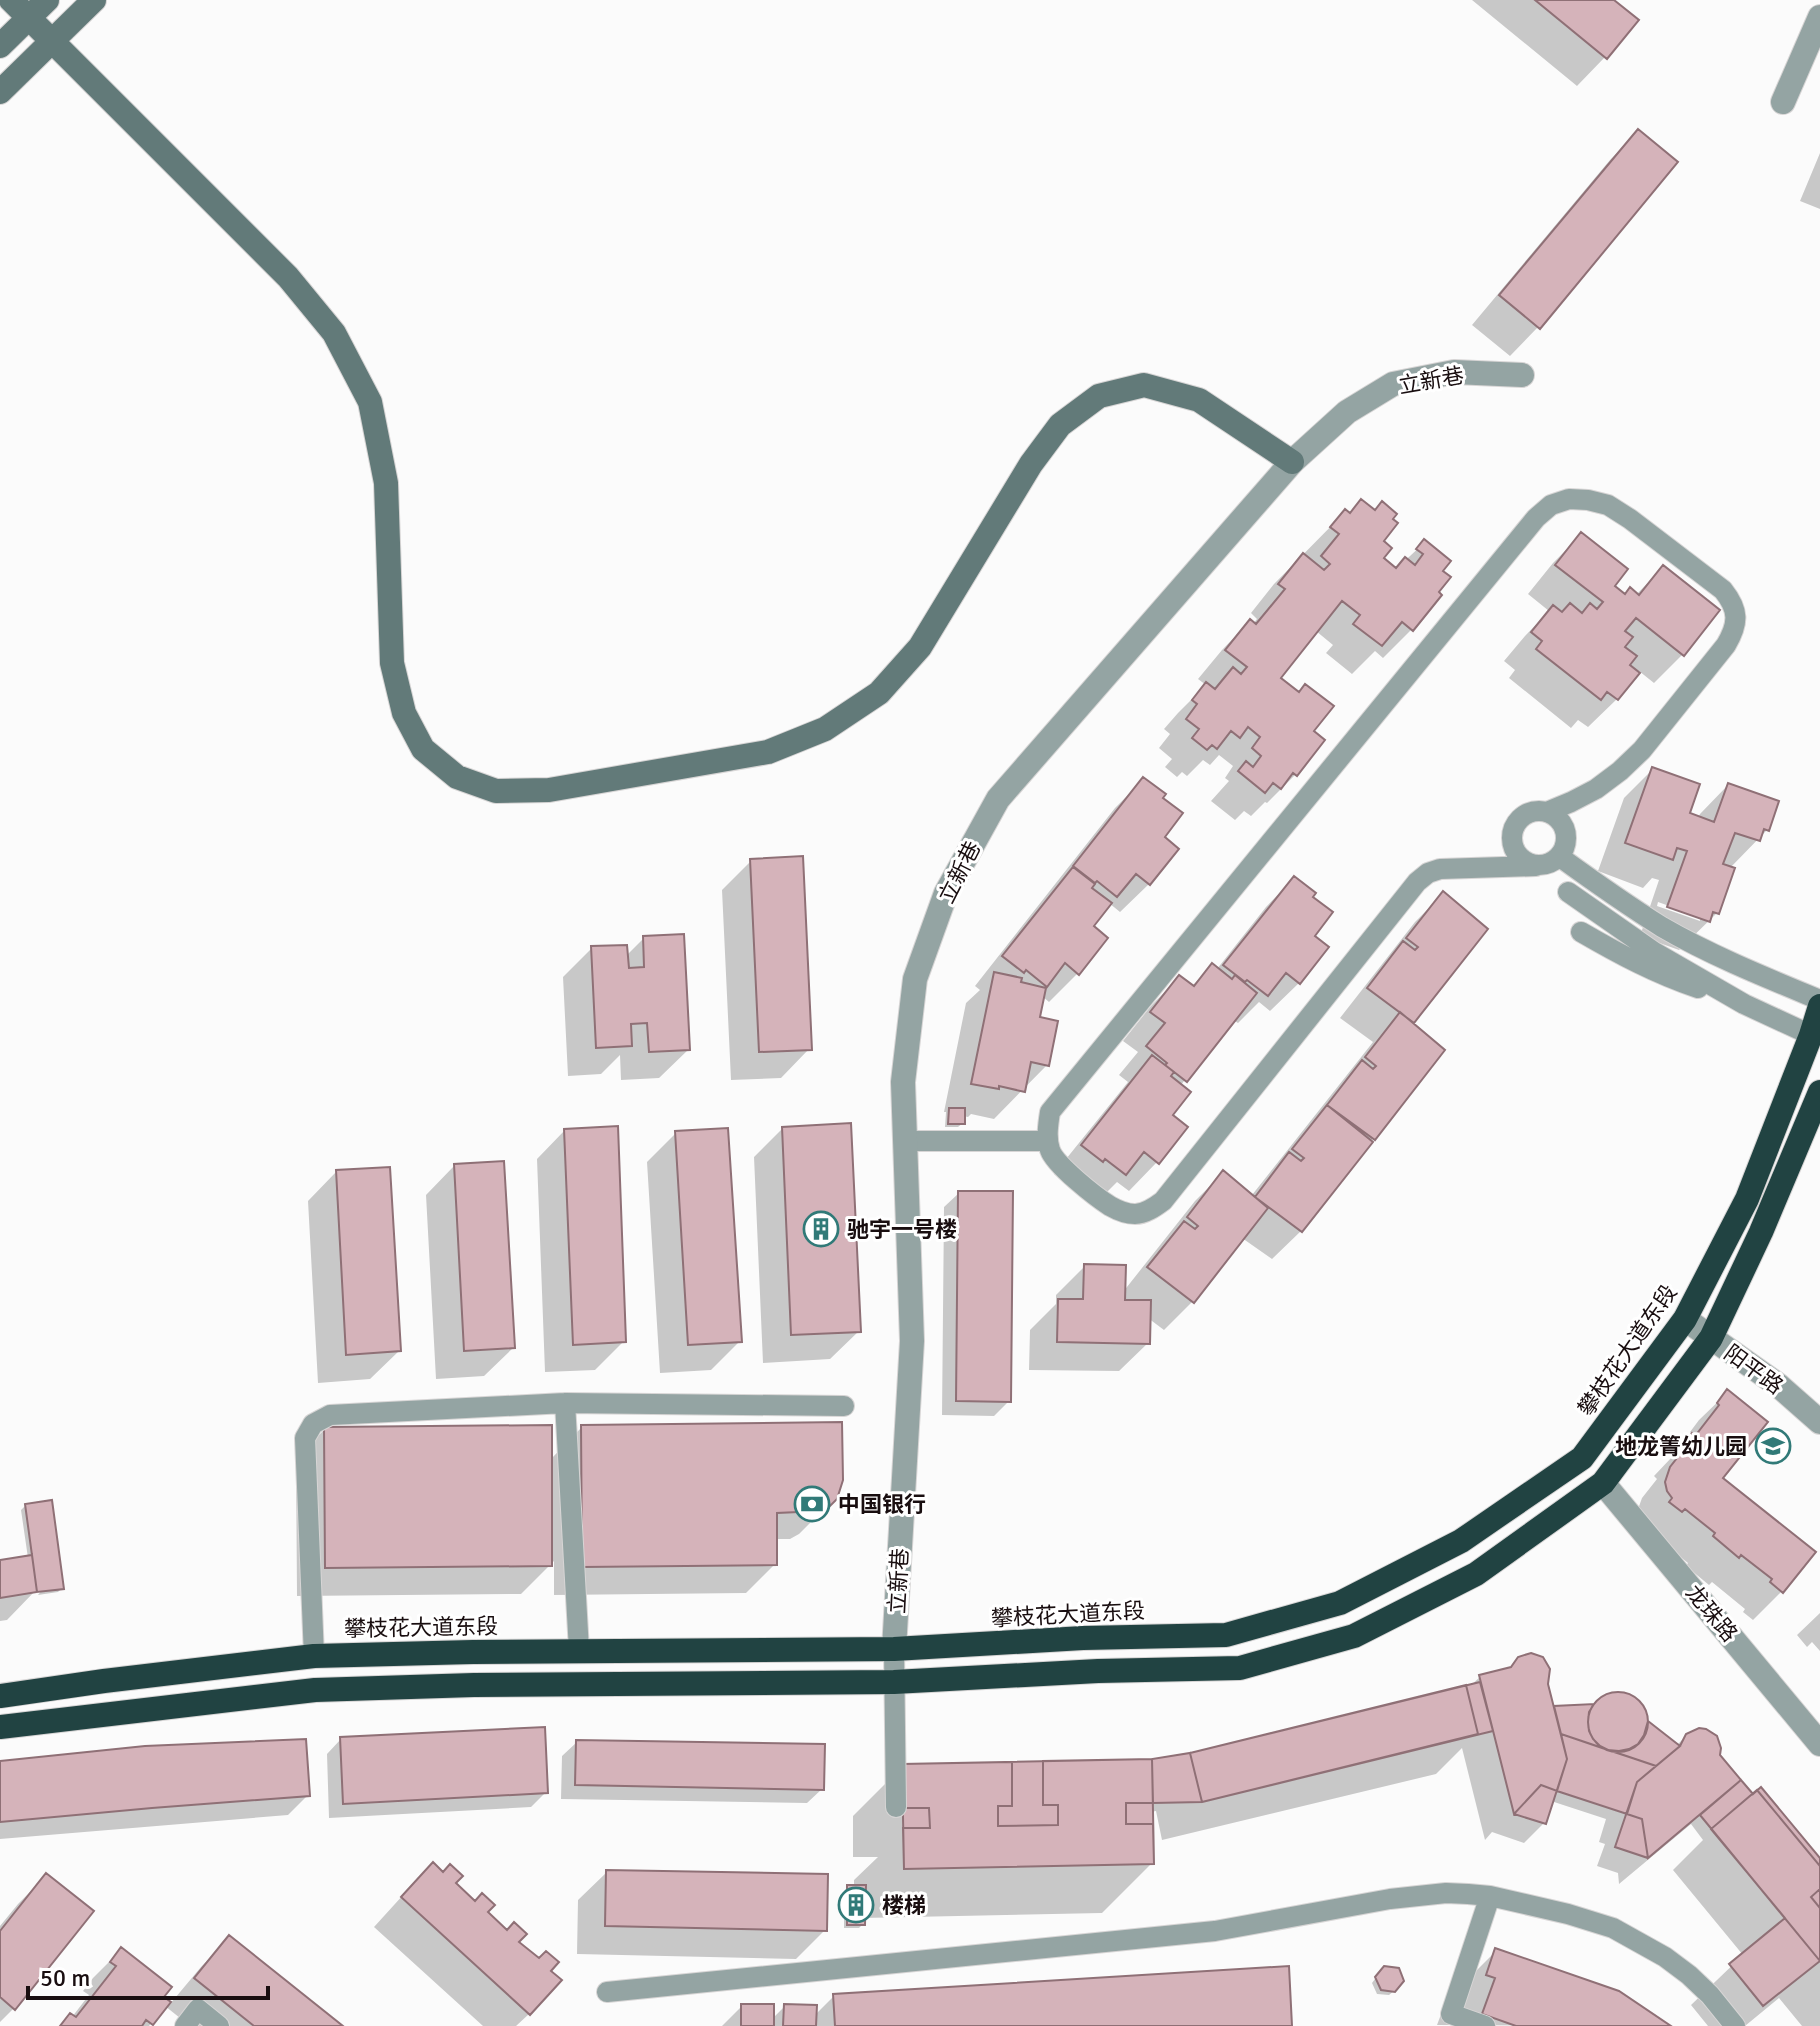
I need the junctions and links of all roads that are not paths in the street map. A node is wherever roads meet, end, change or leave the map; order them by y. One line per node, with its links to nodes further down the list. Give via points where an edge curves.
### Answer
1 (11, 0): 5 (street)
2 (47, 0): 5 (street)
3 (94, 0): 6 (street)
4 (1820, 17): 9 (street)
5 (28, 18): 6 (street); 7 (street)
6 (51, 41): 8 (street); 11 (street, via 288,277 334,333 370,402 386,483 392,663 404,713 423,749 457,777 496,791 549,790 768,752 825,729 879,693 920,647 1031,464 1060,425 1099,396 1144,385 1199,400)
7 (0, 46)
8 (0, 92)
9 (1783, 102)
10 (1522, 375): 11 (street, 立新巷, via 1454,372 1393,384 1347,412)
11 (1292, 462): 21 (street, 立新巷, via 998,799 946,893 915,979 903,1082)
12 (1547, 812): 13 (lane, via 1566,832); 14 (lane, via 1520,818 1511,835 1515,853); 22 (lane, via 1596,789 1642,750 1734,631 1736,615 1723,590 1630,519 1588,500 1551,505 1536,518 1050,1112)
13 (1560, 857): 14 (lane); 17 (lane, via 1664,928)
14 (1536, 866): 22 (lane, via 1440,869 1417,882 1151,1210 1137,1215 1111,1206 1059,1164)
15 (1568, 892): 18 (lane, via 1654,952)
16 (1581, 932): 18 (lane, via 1667,977)
17 (1820, 1003): 19 (highway, 攀枝花大道东段)
18 (1744, 1004): 19 (lane)
19 (1811, 1035): 23 (highway, 攀枝花大道东段, via 1747,1199)
20 (1820, 1092): 24 (highway)
21 (905, 1141): 22 (lane); 29 (street, 立新巷, via 912,1341)
22 (1048, 1141)
23 (1685, 1319): 24 (street, 阳平路); 29 (highway, 攀枝花大道东段, via 1582,1458 1461,1541 1340,1603 1226,1635)
24 (1711, 1338): 27 (street, 阳平路); 28 (highway)
25 (565, 1403): 26 (lane); 30 (lane); 31 (lane, via 330,1415 313,1424 305,1438)
26 (844, 1406)
27 (1820, 1422)
28 (1603, 1483): 32 (highway, via 1476,1574 1354,1636 1240,1668); 35 (street, 龙珠路)
29 (894, 1649): 30 (highway, 攀枝花大道东段); 32 (lane)
30 (579, 1650): 31 (highway, 攀枝花大道东段)
31 (314, 1656): 33 (highway, 攀枝花大道东段)
32 (894, 1682): 34 (highway, via 315,1690); 36 (lane)
33 (0, 1696)
34 (0, 1727)
35 (1820, 1744)
36 (896, 1807)
37 (1490, 1896): 38 (lane, via 1446,1893 1390,1899 1215,1931); 41 (lane, via 1451,2014); 42 (lane, via 1586,1918 1640,1941 1689,1975)
38 (607, 1992)
39 (185, 2026): 40 (lane, via 198,2009)
40 (219, 2026)
41 (1485, 2026)
42 (1735, 2026)

